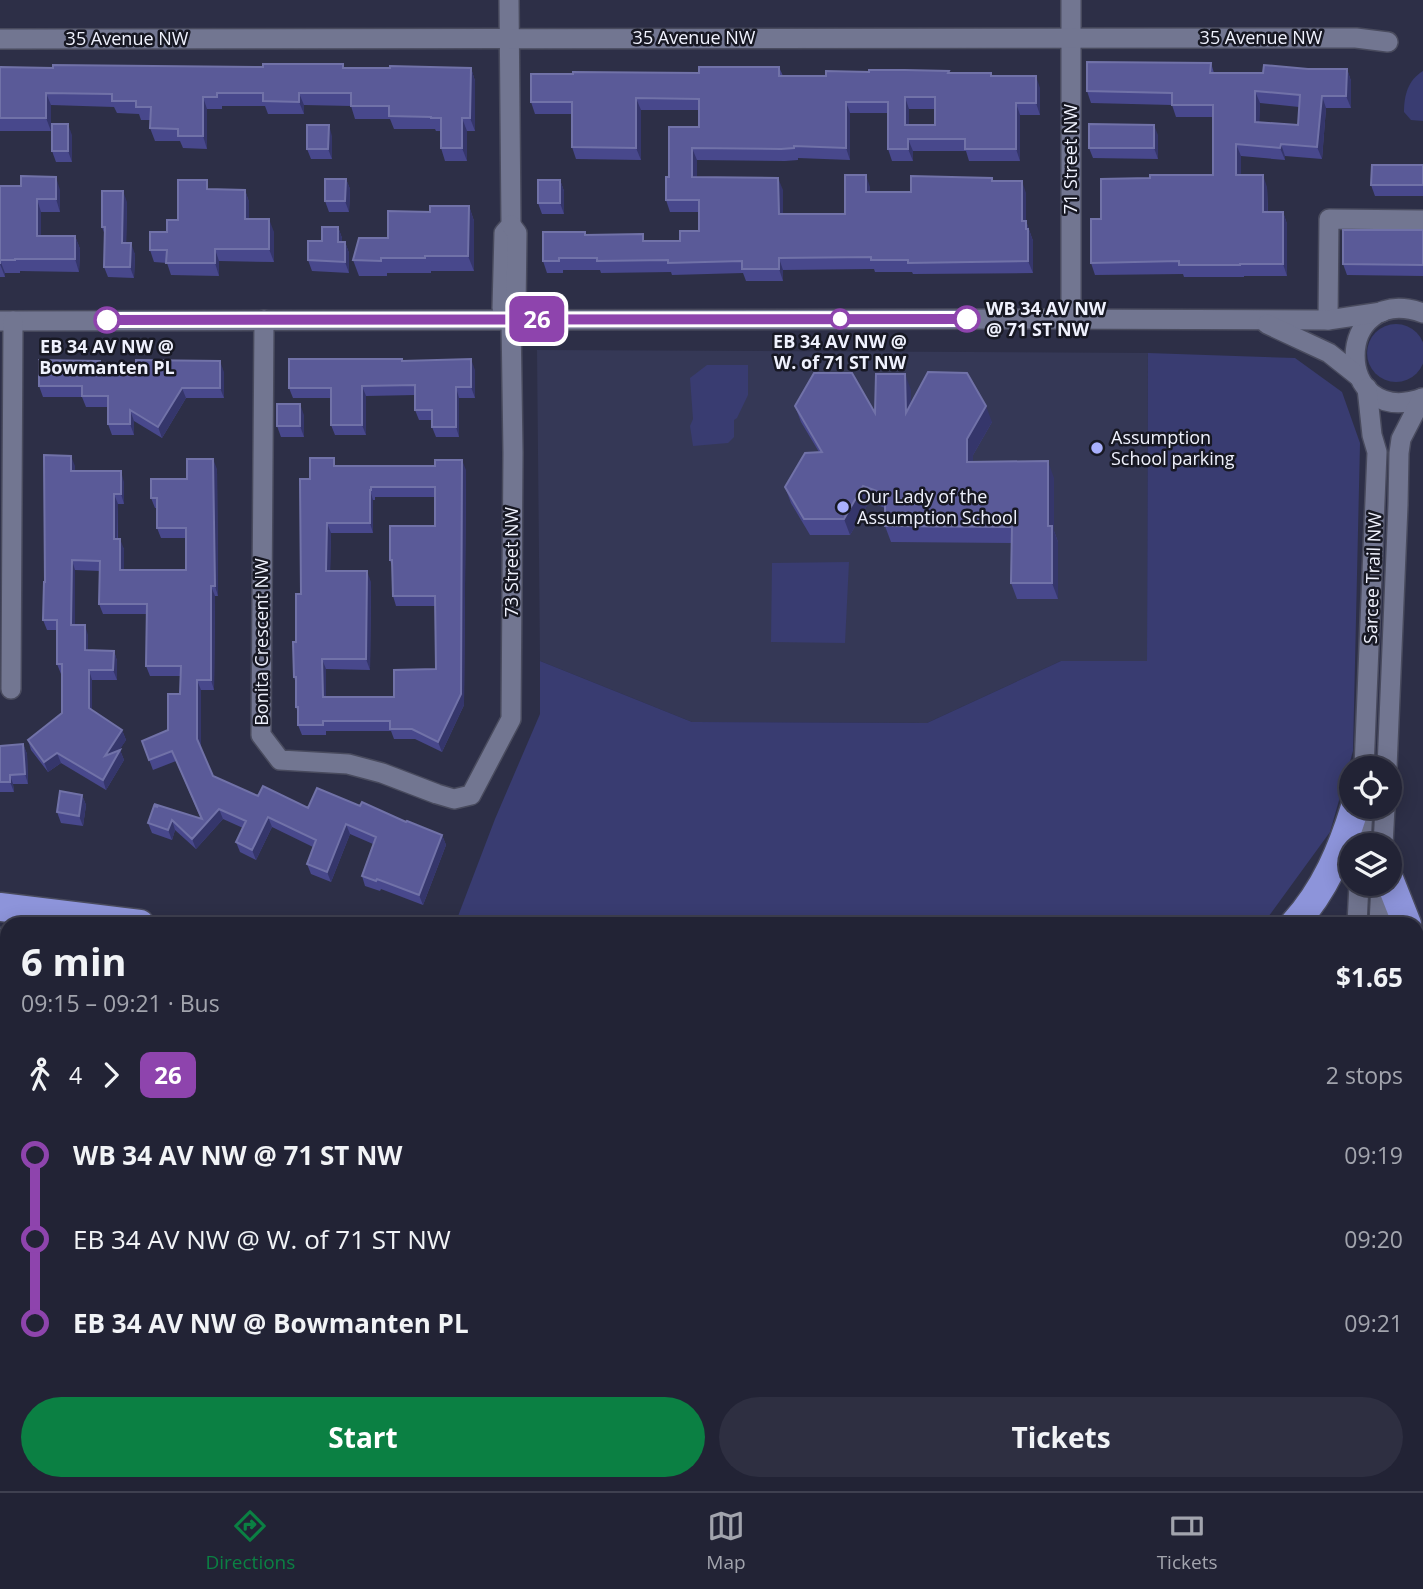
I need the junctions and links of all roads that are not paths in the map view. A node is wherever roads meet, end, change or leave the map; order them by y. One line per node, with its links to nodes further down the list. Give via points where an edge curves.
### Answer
1 (509, 0): 3 (street, 73 Street NW)
2 (1071, 0): 4 (street, 71 Street NW)
3 (509, 38): 4 (street, 35 Avenue NW); 5 (street, 35 Avenue NW); 10 (street, 73 Street NW, via 511,225 517,233 516,307)
4 (1071, 38): 6 (street, 35 Avenue NW, via 1356,38); 11 (street, 71 Street NW)
5 (0, 39)
6 (1388, 42)
7 (1423, 220): 13 (street, via 1329,219)
8 (1382, 312): 9 (street, via 1396,308); 13 (street); 16 (street, Sarcee Trail NW, via 1369,320 1355,346 1354,361)
9 (1423, 313)
10 (511, 319): 11 (street); 12 (street); 21 (street, 73 Street NW, via 511,719)
11 (1071, 319): 15 (street)
12 (264, 320): 14 (street); 21 (street, Bonita Crescent NW, via 261,735 280,760 348,764 454,799)
13 (1328, 320): 15 (street)
14 (6, 321): 18 (street)
15 (1260, 321): 16 (street, via 1329,353)
16 (1363, 382): 17 (street, via 1379,397 1393,402); 19 (street, Sarcee Trail NW, via 1377,452)
17 (1423, 398): 20 (street, Sarcee Trail NW, via 1401,439 1399,453)
18 (11, 689)
19 (1364, 756)
20 (1388, 756)
21 (471, 795)
22 (1350, 819): 28 (highway, via 1332,869)
23 (1358, 896): 29 (street)
24 (1380, 896): 30 (street)
25 (1396, 896): 31 (highway)
26 (0, 907): 27 (highway)
27 (82, 917)
28 (1299, 917)
29 (1357, 917)
30 (1379, 917)
31 (1404, 917)

